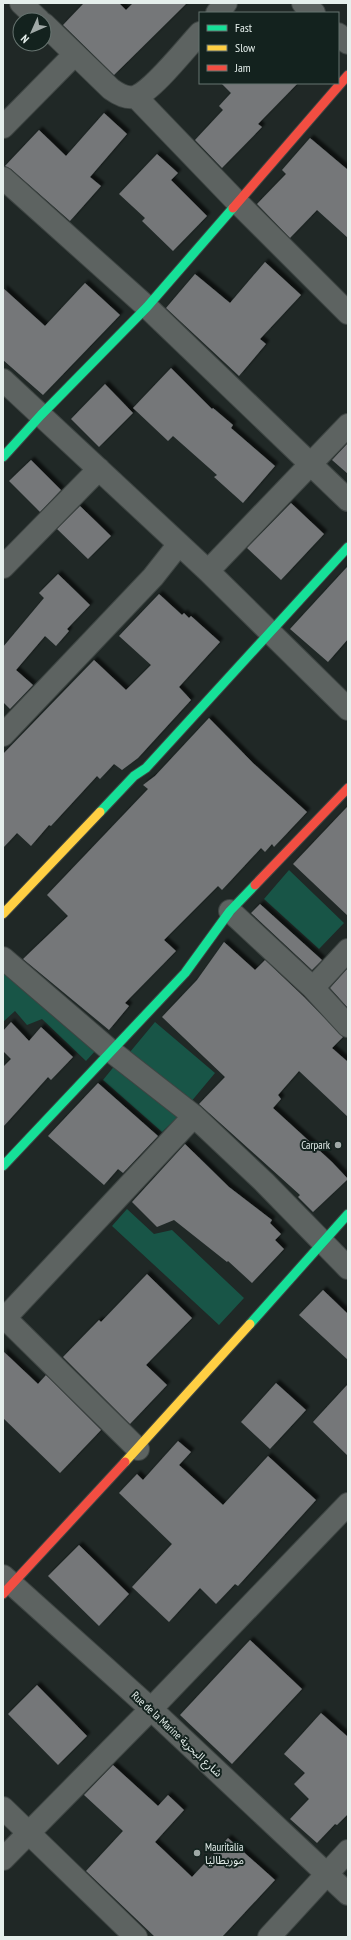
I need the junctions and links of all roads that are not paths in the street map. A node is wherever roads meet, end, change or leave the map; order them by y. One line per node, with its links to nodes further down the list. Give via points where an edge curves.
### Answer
1 (7, 3): 5 (street)
2 (21, 3): 6 (street)
3 (226, 3): 7 (street)
4 (303, 3): 8 (street)
5 (3, 6)
6 (31, 12)
7 (218, 12)
8 (313, 12)
9 (52, 32): 13 (street)
10 (199, 34): 15 (street, via 149,88)
11 (339, 35): 12 (street)
12 (348, 43)
13 (75, 54): 15 (street, via 111,89 122,96); 16 (street)
14 (348, 76): 18 (street)
15 (136, 97): 18 (street)
16 (3, 127)
17 (3, 178): 19 (street)
18 (237, 202): 19 (street); 20 (street)
19 (147, 307): 22 (street); 25 (street)
20 (348, 314)
21 (3, 380): 22 (street)
22 (41, 415): 24 (street); 26 (street)
23 (348, 425): 25 (street)
24 (3, 456)
25 (312, 464): 27 (street); 31 (street)
26 (99, 469): 28 (street); 30 (street)
27 (348, 500)
28 (179, 544): 31 (street); 34 (street, via 153,577)
29 (348, 547): 32 (street)
30 (3, 568)
31 (208, 571): 32 (street)
32 (269, 633): 33 (street); 37 (street, via 146,768 134,776)
33 (348, 709)
34 (3, 735)
35 (348, 788): 36 (street)
36 (230, 911): 40 (street); 42 (street, via 185,973)
37 (3, 914)
38 (348, 950): 40 (street)
39 (3, 958): 42 (street)
40 (313, 988): 41 (street)
41 (348, 1026)
42 (111, 1051): 43 (street); 44 (street)
43 (194, 1116): 46 (street, via 264,1182); 48 (street)
44 (3, 1166)
45 (348, 1214): 46 (street)
46 (322, 1242): 47 (street); 49 (street)
47 (348, 1268)
48 (4, 1317): 49 (street)
49 (138, 1449): 51 (street)
50 (348, 1504): 52 (street)
51 (6, 1585): 52 (street, Rue de la Marine شارع البحرية)
52 (151, 1709): 54 (street); 57 (street, Rue de la Marine شارع البحرية)
53 (3, 1808): 54 (street)
54 (29, 1831): 56 (street); 59 (street)
55 (348, 1851): 57 (street)
56 (3, 1859)
57 (327, 1874): 58 (street, Rue de la Marine شارع البحرية); 60 (street)
58 (348, 1894)
59 (136, 1937)
60 (269, 1937)

